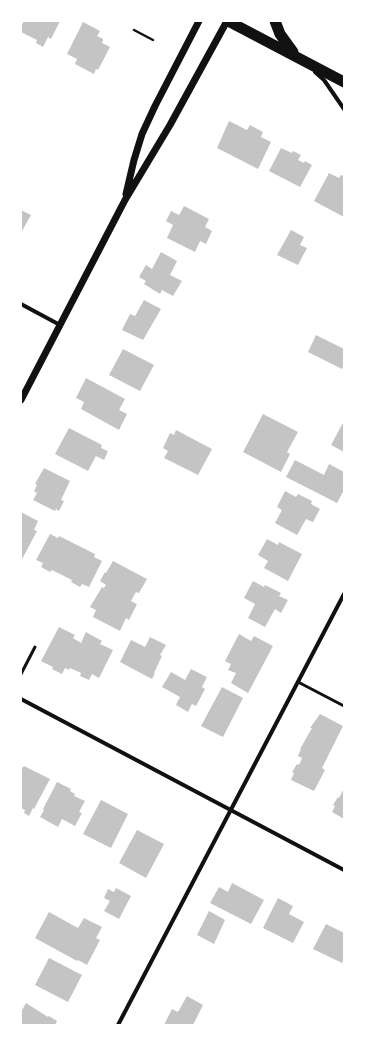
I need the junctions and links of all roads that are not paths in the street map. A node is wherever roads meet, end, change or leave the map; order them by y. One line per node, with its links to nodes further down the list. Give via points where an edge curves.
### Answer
1 (199, 21): 7 (street, via 142,134)
2 (228, 21): 4 (highway); 7 (street)
3 (275, 21): 4 (highway, via 285,43)
4 (303, 60): 5 (highway); 6 (street, via 324,80)
5 (344, 82)
6 (344, 109)
7 (125, 200): 9 (street)
8 (21, 304): 9 (street)
9 (60, 325): 10 (street)
10 (21, 400)
11 (344, 594): 14 (street)
12 (35, 648): 13 (lane)
13 (21, 674)
14 (298, 682): 16 (lane); 17 (street)
15 (21, 699): 17 (street)
16 (344, 706)
17 (231, 810): 18 (street); 19 (street)
18 (344, 870)
19 (118, 1025)

